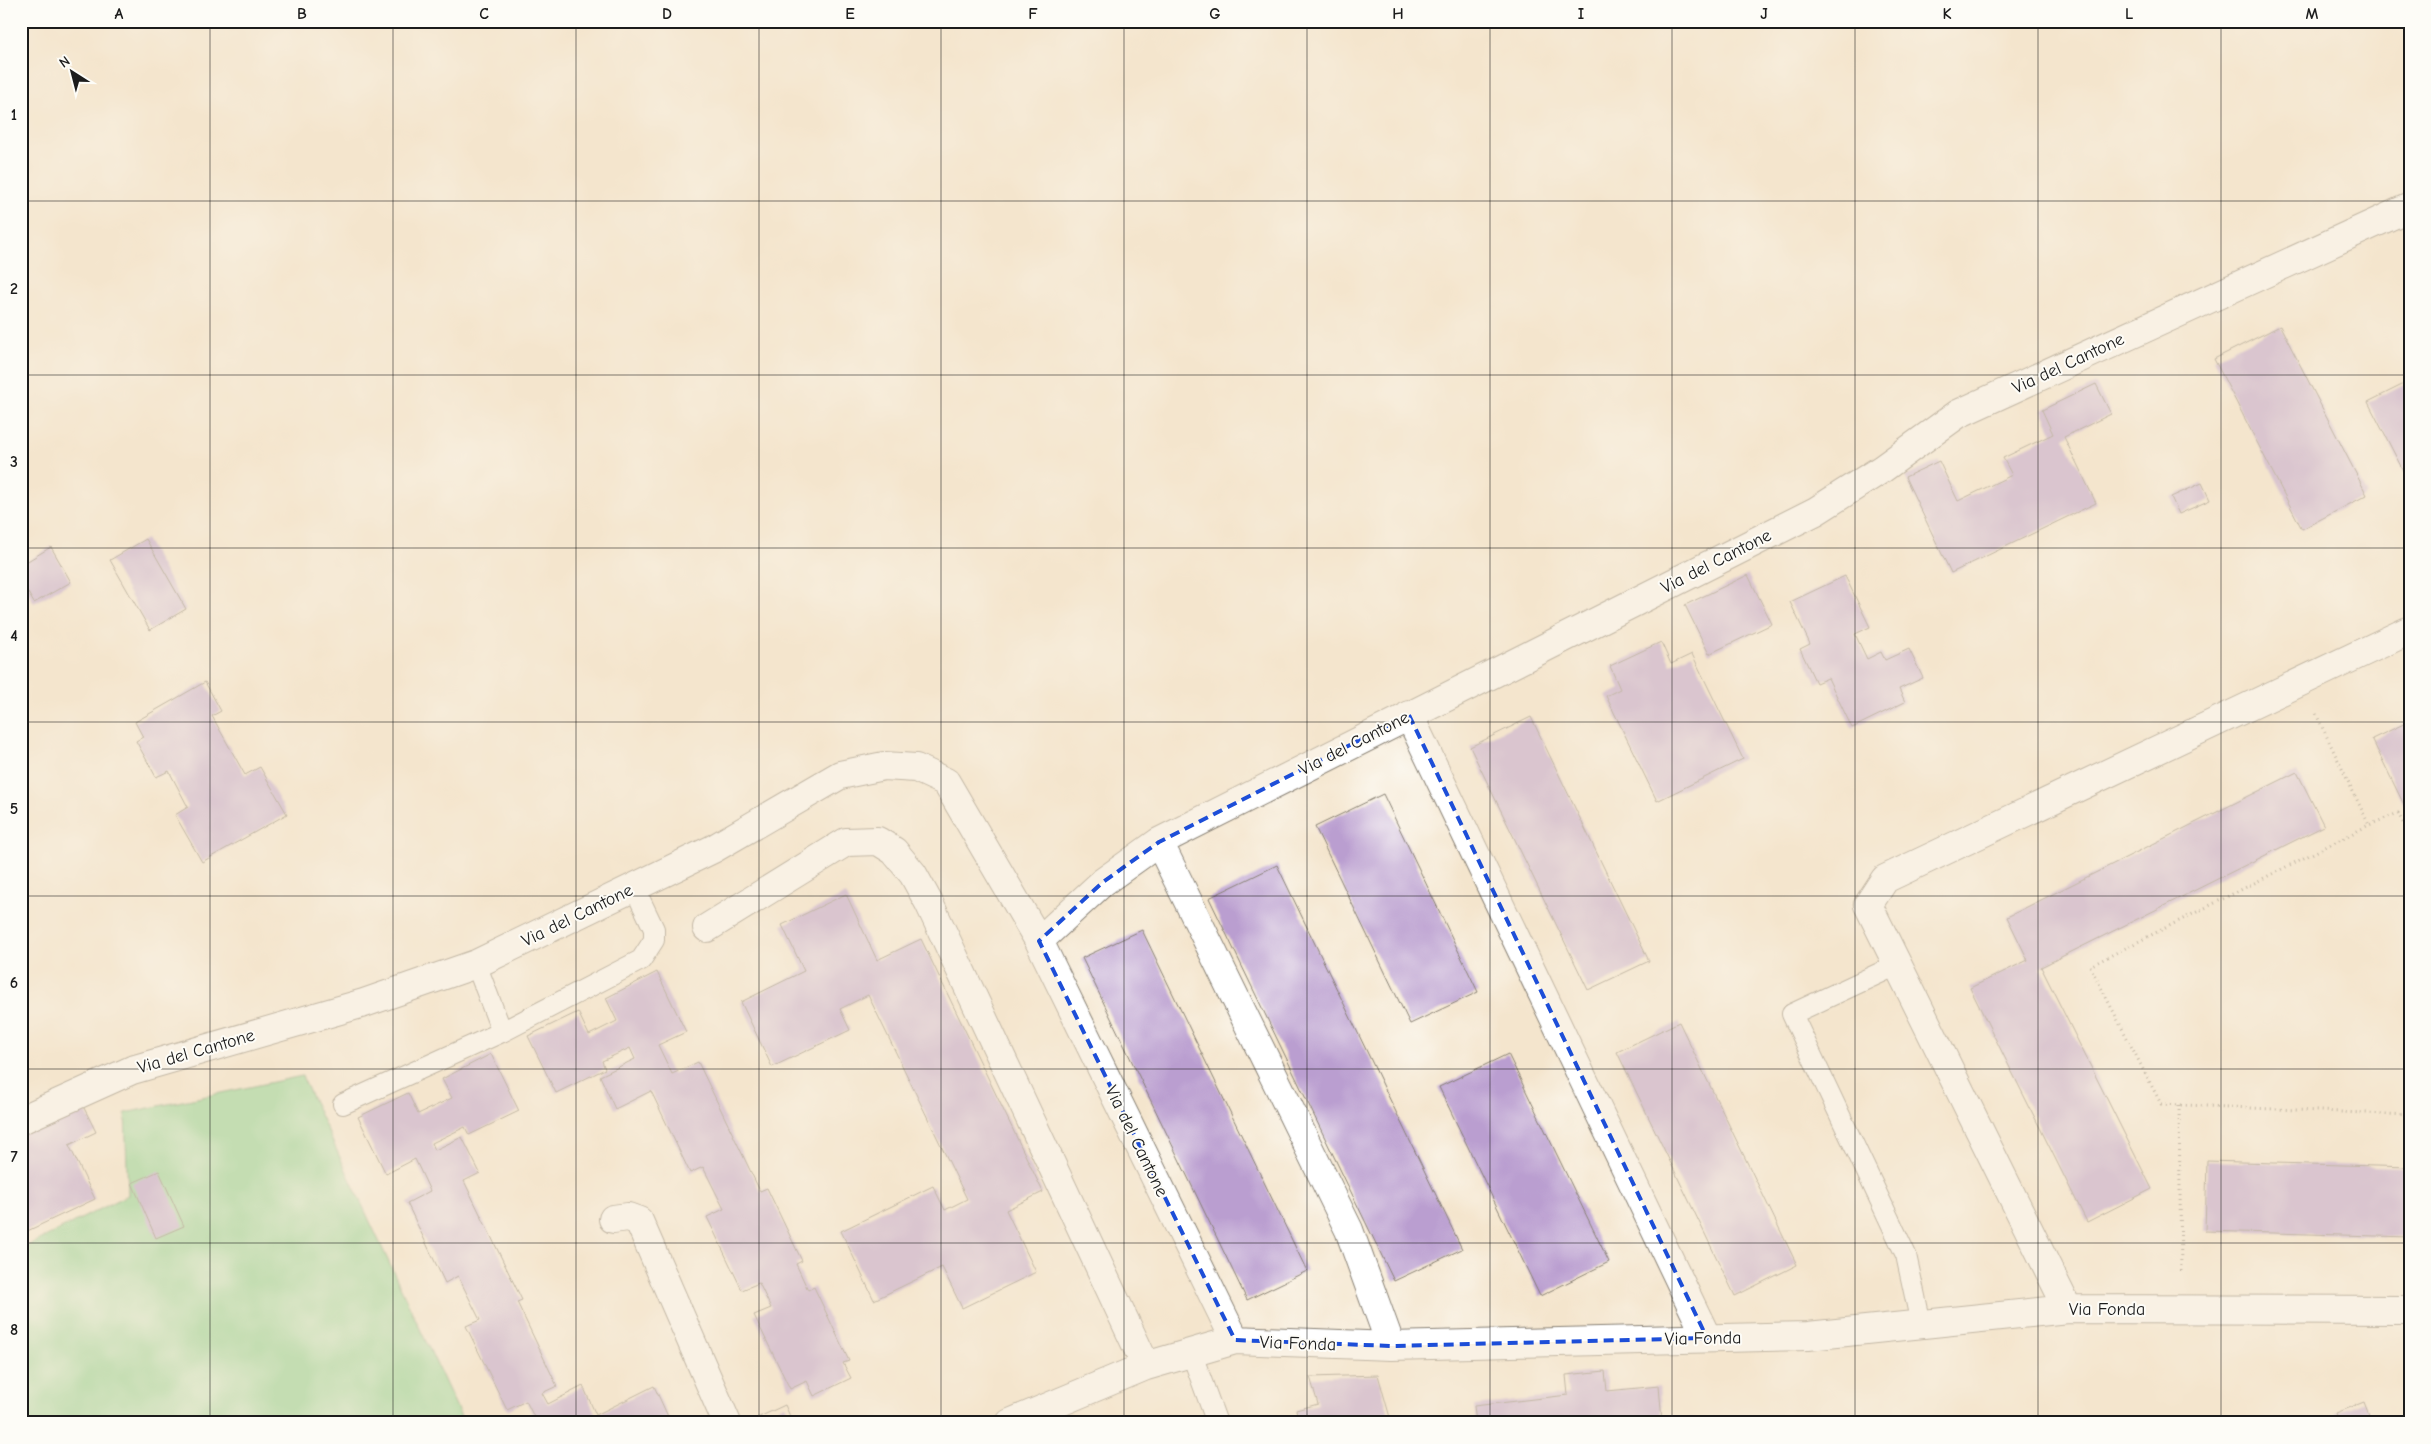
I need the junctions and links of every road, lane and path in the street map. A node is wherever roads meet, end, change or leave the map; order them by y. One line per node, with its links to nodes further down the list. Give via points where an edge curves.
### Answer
1 (2410, 207): 4 (street, Via del Cantone, via 1958,414 1882,469 1816,511)
2 (2410, 630): 3 (street)
3 (2300, 682): 5 (path); 12 (street, via 1885,879 1868,905)
4 (1410, 714): 7 (street, Via del Cantone); 23 (street)
5 (2369, 825): 6 (path, via 2398,813); 15 (path, via 2090,966 2162,1104)
6 (2410, 836)
7 (1159, 842): 10 (street, Via del Cantone, via 1103,882); 25 (street, via 1349,1230)
8 (634, 887): 10 (street, Via del Cantone, via 713,849 840,774 884,766 916,768 946,782); 11 (street, Via del Cantone); 13 (lane, via 654,929 654,940 641,960)
9 (707, 928): 27 (street, via 846,842 878,840 894,851 913,874 929,903)
10 (1039, 941): 24 (street, Via del Cantone)
11 (476, 964): 13 (lane); 17 (street, Via del Cantone, via 364,1003 132,1070)
12 (1897, 965): 19 (street); 22 (lane, via 1792,1014 1906,1255)
13 (502, 1032): 14 (lane)
14 (343, 1104)
15 (2179, 1105): 16 (path); 20 (path)
16 (2410, 1116)
17 (21, 1120)
18 (613, 1219): 28 (street, via 628,1217 639,1221)
19 (2068, 1309): 20 (street, Via Fonda); 22 (street, Via Fonda)
20 (2181, 1310): 21 (street, Via Fonda)
21 (2410, 1310)
22 (1921, 1324): 23 (street, Via Fonda, via 1808,1336)
23 (1707, 1338): 25 (street, Via Fonda)
24 (1236, 1340): 25 (street, Via Fonda); 26 (street, Via Fonda)
25 (1391, 1346)
26 (1192, 1352): 27 (street, Via Fonda); 30 (lane)
27 (1146, 1366): 29 (street, Via Fonda)
28 (727, 1423)
29 (1010, 1423)
30 (1217, 1423)

